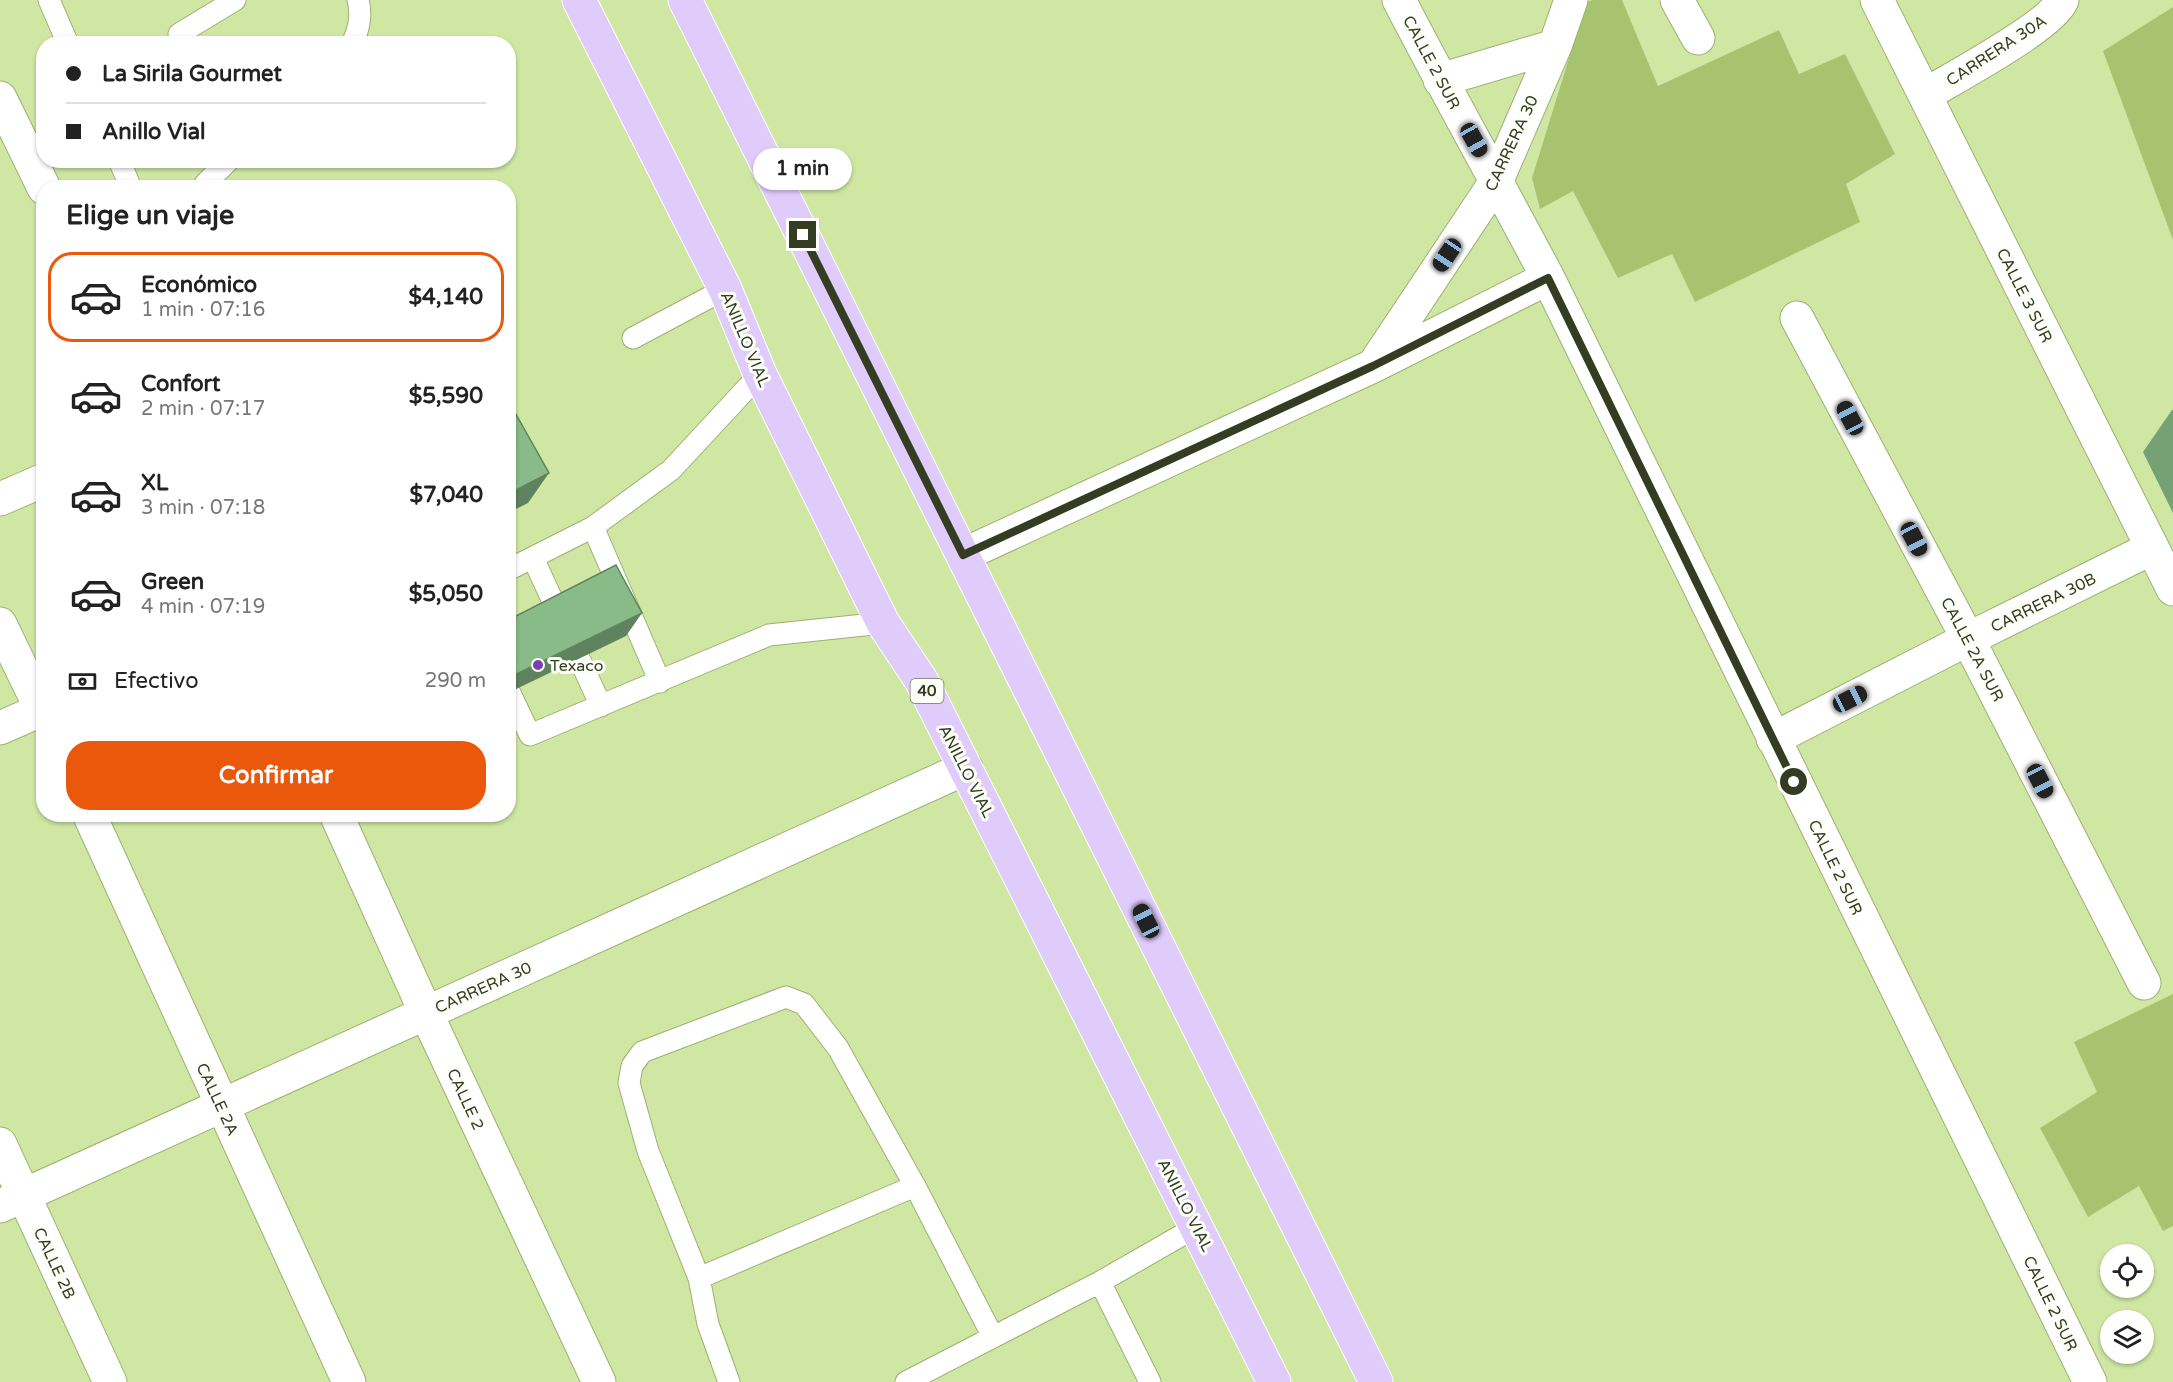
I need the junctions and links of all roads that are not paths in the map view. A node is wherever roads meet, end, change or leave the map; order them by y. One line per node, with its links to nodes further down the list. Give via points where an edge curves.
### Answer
1 (49, 0): 12 (lane)
2 (236, 0): 11 (lane)
3 (358, 0): 13 (lane, via 360,28)
4 (579, 0): 24 (highway, ANILLO VIAL / 40)
5 (685, 0): 33 (highway)
6 (1400, 0): 16 (street, CALLE 2 SUR)
7 (1571, 0): 15 (street, CARRERA 30)
8 (1677, 0): 14 (street)
9 (1877, 0): 17 (street, CALLE 3 SUR)
10 (2062, 0): 17 (street, CARRERA 30A, via 2060,7 2041,24)
11 (179, 34)
12 (65, 36)
13 (356, 36)
14 (1698, 38)
15 (1555, 46): 16 (street); 22 (street, CARRERA 30)
16 (1440, 80): 22 (street, CALLE 2 SUR)
17 (1925, 95): 32 (street, CALLE 3 SUR)
18 (0, 98): 20 (street)
19 (222, 168): 21 (lane)
20 (40, 180)
21 (209, 180)
22 (1497, 180): 23 (street, CALLE 2 SUR); 27 (street, CARRERA 30)
23 (1548, 278): 27 (street); 46 (street, CALLE 2 SUR)
24 (725, 289): 26 (lane); 28 (highway, ANILLO VIAL / 40)
25 (1797, 318): 39 (street, CALLE 2A SUR)
26 (633, 338)
27 (1373, 366): 33 (street)
28 (760, 374): 31 (lane, via 671,470); 37 (highway, ANILLO VIAL / 40)
29 (36, 483): 30 (street)
30 (0, 499)
31 (593, 526): 34 (lane); 40 (lane)
32 (2152, 548): 36 (street, CALLE 3 SUR); 39 (street, CARRERA 30B)
33 (963, 555): 67 (highway)
34 (532, 558): 35 (lane); 43 (lane)
35 (516, 566)
36 (2173, 589)
37 (884, 622): 40 (lane, via 769,635); 47 (highway, ANILLO VIAL / 40, via 921,680)
38 (0, 624): 41 (street)
39 (1968, 639): 46 (street, CARRERA 30B); 50 (street, CALLE 2A SUR)
40 (660, 682): 43 (lane)
41 (36, 699)
42 (516, 706): 43 (lane, via 530,735)
43 (601, 706)
44 (36, 714): 45 (street)
45 (0, 728)
46 (1773, 739): 68 (street, CALLE 2 SUR)
47 (966, 768): 51 (street, CARRERA 30); 56 (highway, ANILLO VIAL / 40)
48 (93, 822): 52 (street, CALLE 2A)
49 (340, 822): 51 (street, CALLE 2)
50 (2144, 983)
51 (426, 1012): 52 (street, CARRERA 30); 62 (street, CALLE 2)
52 (222, 1107): 55 (street, CARRERA 30); 61 (street, CALLE 2A)
53 (0, 1144): 55 (street, CALLE 2B)
54 (915, 1186): 57 (lane); 57 (lane, via 838,1048 804,1004 786,997 642,1052 632,1066 629,1083 648,1151); 59 (lane)
55 (12, 1201): 60 (street, CALLE 2B)
56 (1196, 1227): 58 (lane); 66 (highway, ANILLO VIAL / 40)
57 (699, 1278): 63 (lane, via 708,1324)
58 (1100, 1282): 59 (lane); 65 (lane)
59 (993, 1337): 64 (lane)
60 (110, 1382)
61 (349, 1382)
62 (599, 1382)
63 (729, 1382)
64 (906, 1382)
65 (1150, 1382)
66 (1274, 1382)
67 (1376, 1382)
68 (2090, 1382)

